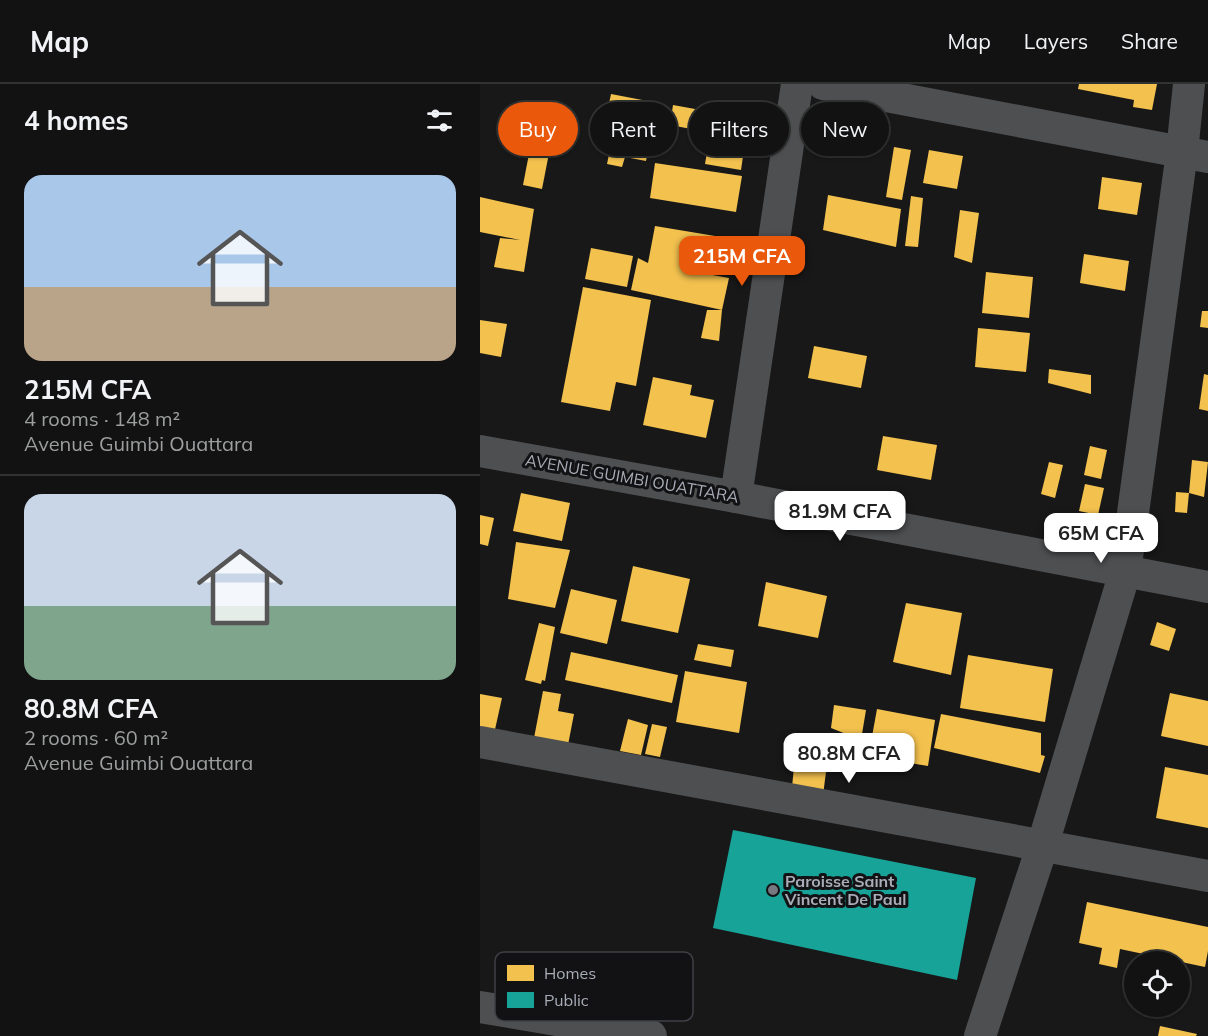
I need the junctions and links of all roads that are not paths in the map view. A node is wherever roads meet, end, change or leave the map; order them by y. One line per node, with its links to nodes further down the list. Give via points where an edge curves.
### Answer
1 (797, 84): 6 (street)
2 (823, 84): 4 (street)
3 (1189, 84): 4 (street)
4 (1195, 155): 7 (street)
5 (480, 451): 6 (street, AVENUE GUIMBI OUATTARA)
6 (736, 497): 7 (street, AVENUE GUIMBI OUATTARA)
7 (1125, 572): 8 (street, AVENUE GUIMBI OUATTARA); 10 (street)
8 (1208, 587)
9 (480, 742): 10 (street)
10 (1043, 844): 11 (street); 16 (street)
11 (1208, 876)
12 (480, 1007): 13 (street)
13 (495, 1010)
14 (563, 1021): 15 (street)
15 (651, 1036)
16 (980, 1036)

